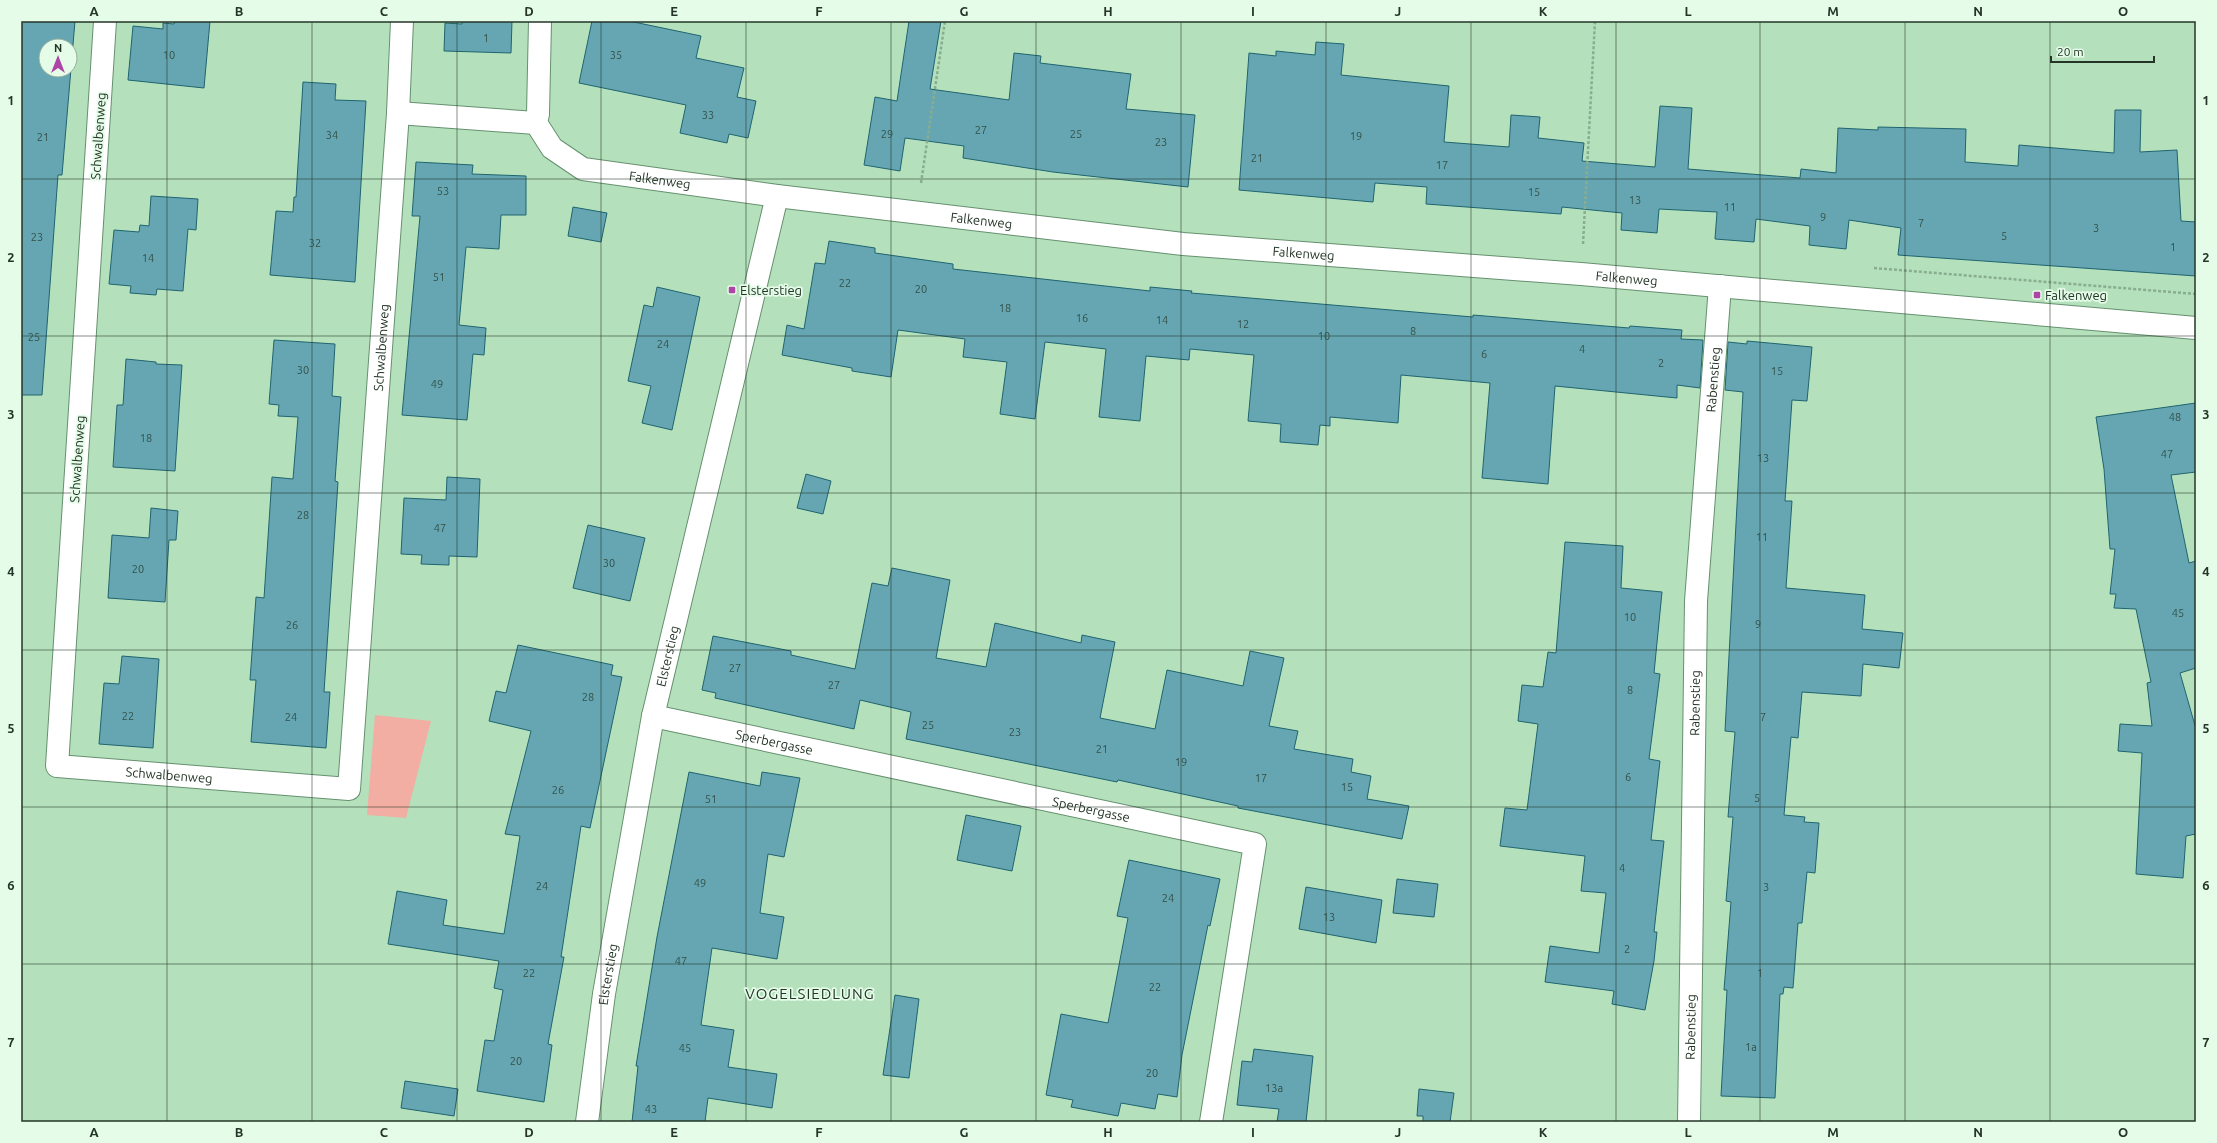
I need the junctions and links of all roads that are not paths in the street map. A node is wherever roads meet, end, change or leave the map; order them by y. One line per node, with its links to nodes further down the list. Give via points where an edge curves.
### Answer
1 (104, 21): 4 (street, Schwalbenweg, via 57,766 349,789)
2 (402, 21): 4 (street, Schwalbenweg)
3 (540, 21): 5 (street)
4 (398, 113): 5 (street)
5 (536, 123): 6 (street, Falkenweg, via 552,148 583,169)
6 (777, 196): 7 (street, Falkenweg, via 1183,244); 9 (street, Elsterstieg)
7 (1720, 286): 8 (street, Falkenweg); 12 (street, Rabenstieg, via 1696,600)
8 (2196, 328)
9 (653, 716): 10 (street, Elsterstieg, via 604,994); 11 (street, Sperbergasse, via 1255,844)
10 (587, 1122)
11 (1211, 1122)
12 (1689, 1122)

